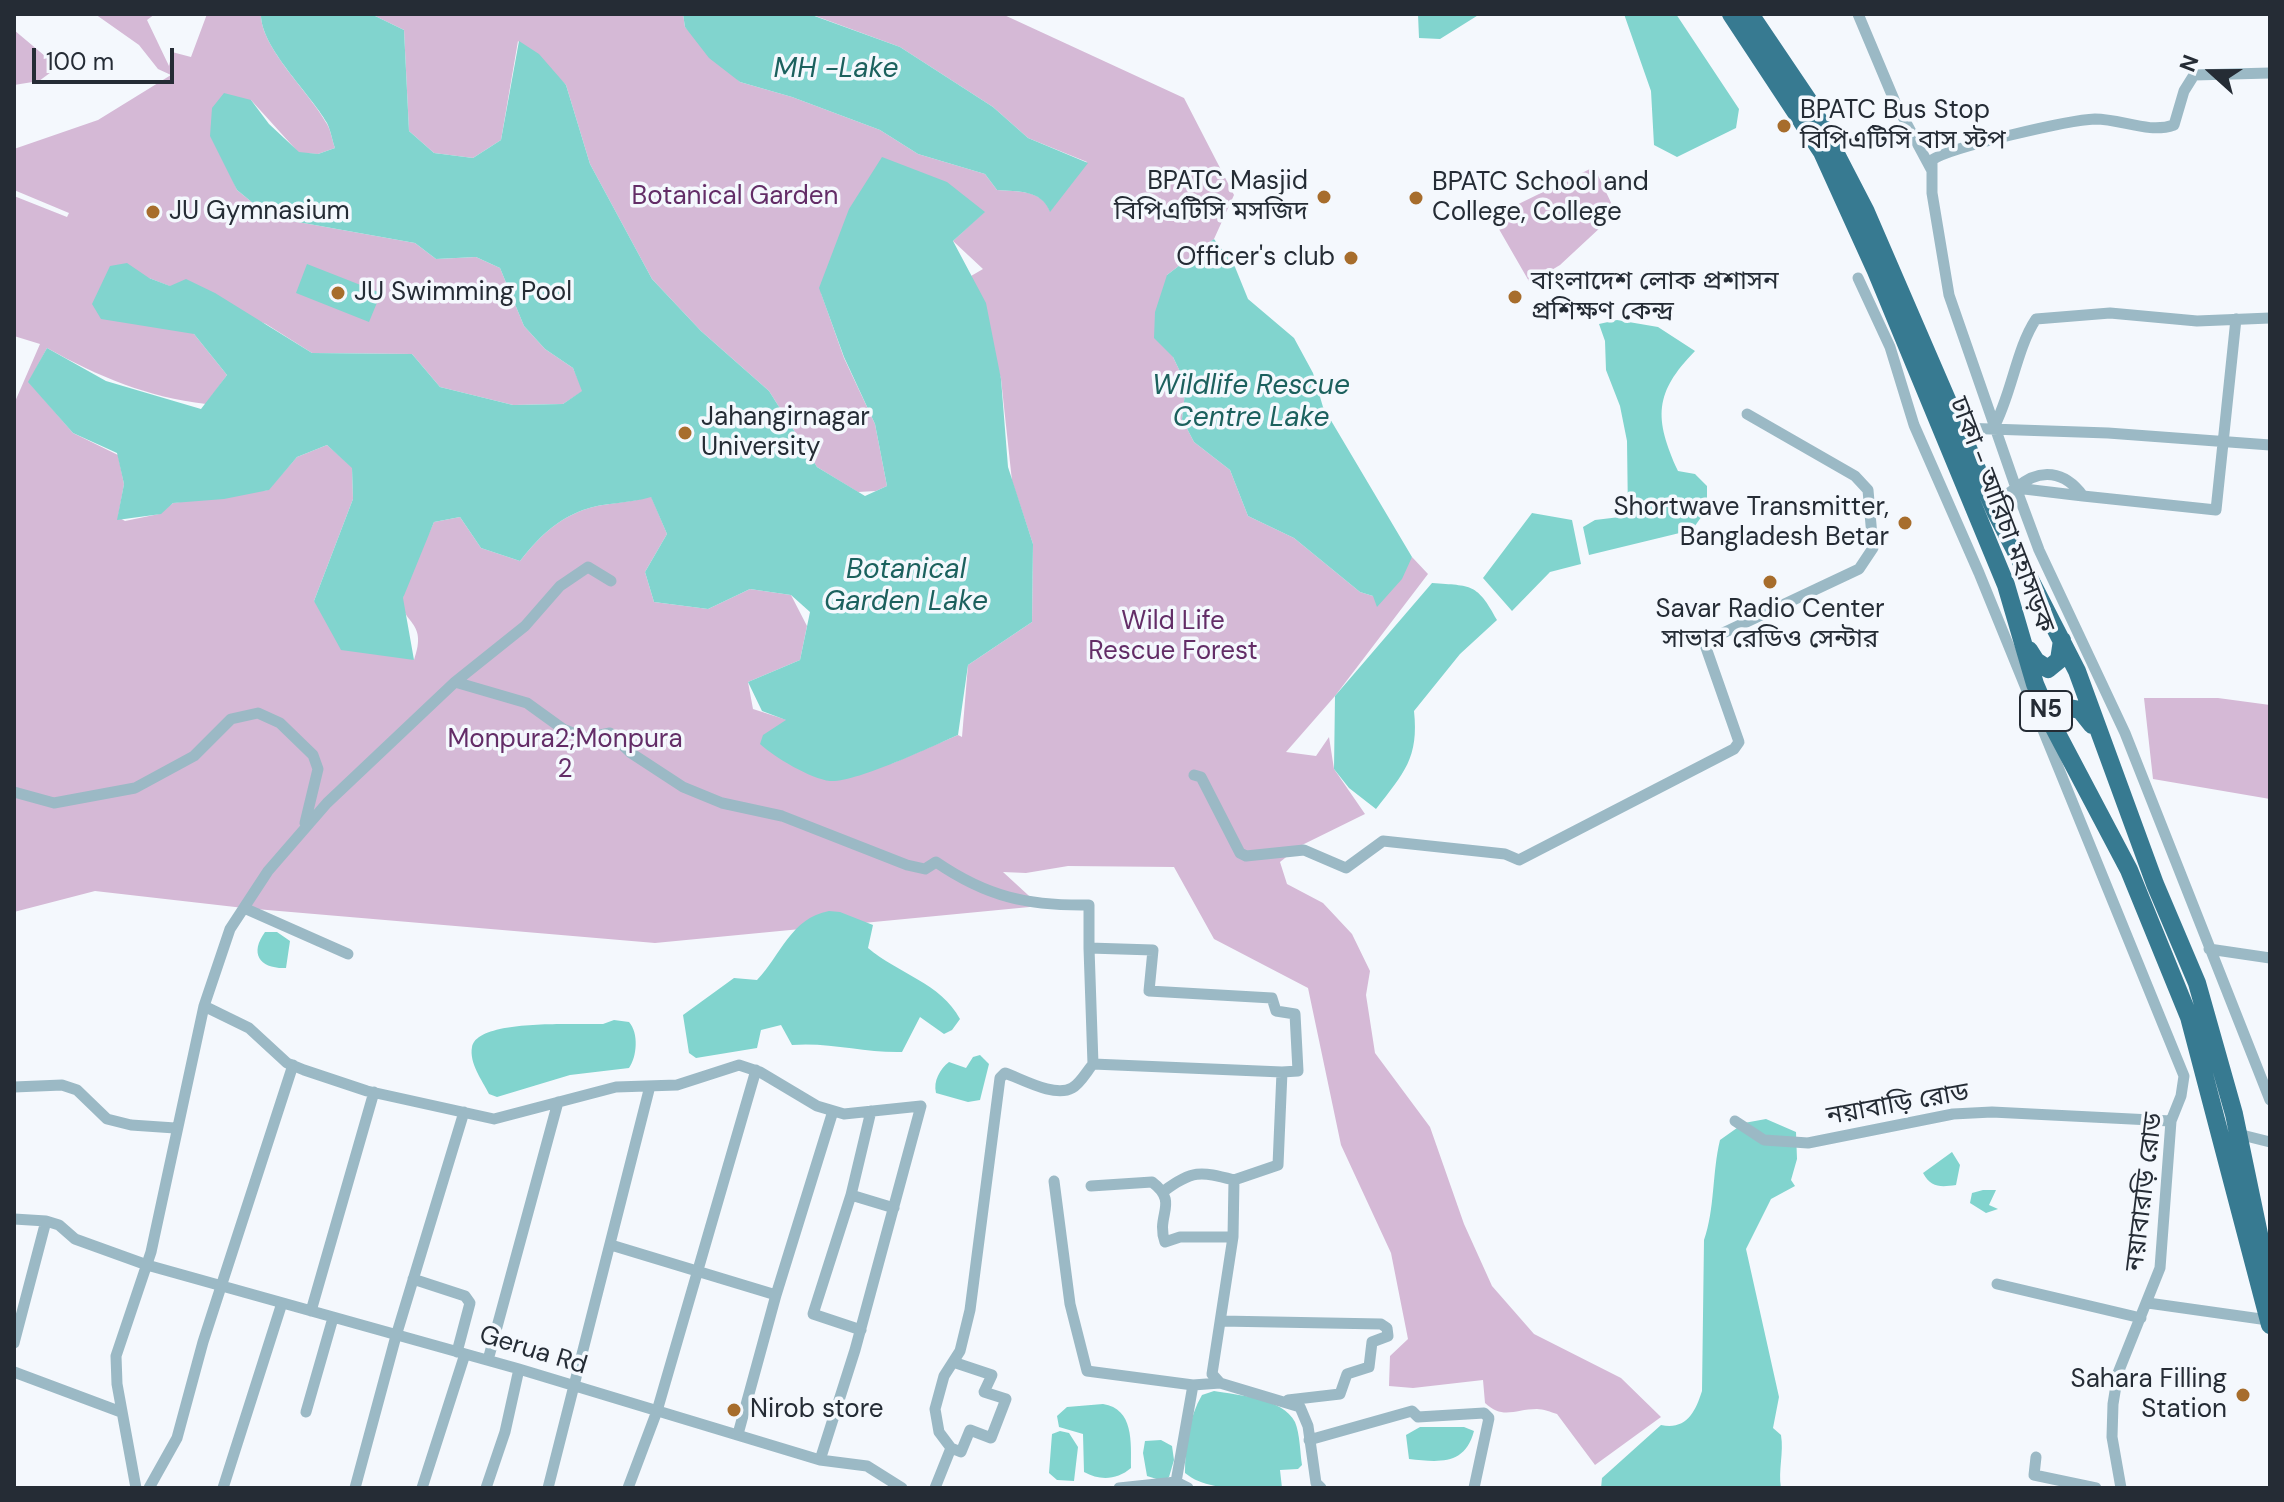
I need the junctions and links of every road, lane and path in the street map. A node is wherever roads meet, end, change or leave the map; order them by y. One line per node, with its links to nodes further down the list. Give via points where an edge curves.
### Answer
1 (1731, 14): 18 (highway, ঢাকা - আরিচা মহাসড়ক / N5, via 1822,152 1971,500)
2 (1750, 14): 10 (highway, ঢাকা - আরিচা মহাসড়ক / N5, via 1808,100 1866,212)
3 (1858, 14): 5 (street)
4 (2270, 73): 5 (street, via 2194,75 2174,125 2160,130 2129,122 2073,120 1937,156)
5 (1931, 169): 11 (street, via 1949,295)
6 (1858, 278): 45 (street, নয়াবারড়ি রোড, via 2184,1076)
7 (2270, 318): 8 (street)
8 (2236, 319): 11 (street, via 2110,313 2036,319 2004,412); 12 (street)
9 (1747, 414): 23 (street, via 1855,476 1868,490 1873,548 1859,569 1704,642 1739,742 1734,749 1519,860 1505,854 1383,841 1346,868 1304,850 1246,856 1201,777)
10 (1961, 428): 11 (street); 16 (highway, ঢাকা - আরিচা মহাসড়ক / N5)
11 (1993, 429): 12 (street); 14 (street)
12 (2223, 442): 13 (street); 15 (street, via 2219,500 2213,511)
13 (2270, 445)
14 (2016, 488): 15 (street); 15 (street, via 2037,474 2057,475 2071,481); 16 (street); 28 (street, via 2039,550 2125,733)
15 (2083, 496)
16 (1992, 505): 19 (highway, ঢাকা - আরিচা মহাসড়ক / N5)
17 (611, 581): 20 (street, via 588,567)
18 (2021, 633): 19 (highway, via 2036,661 2048,669 2059,660); 21 (highway, ঢাকা - আরিচা মহাসড়ক / N5)
19 (2062, 637): 22 (highway, ঢাকা - আরিচা মহাসড়ক / N5)
20 (455, 682): 25 (street); 27 (street, via 527,703 586,738 610,733 683,787 722,803 782,816 907,865 925,869 936,862 986,891 1021,901 1089,905)
21 (2057, 734): 22 (highway, via 2059,712 2070,707 2089,720); 72 (highway, ঢাকা - আরিচা মহাসড়ক / N5, via 2129,870 2189,1017)
22 (2104, 746): 47 (highway, ঢাকা - আরিচা মহাসড়ক / N5, via 2197,983)
23 (1194, 775)
24 (14, 792): 25 (street, via 54,803 135,788 194,756 231,719 268,714 313,755 318,769)
25 (302, 832): 26 (street)
26 (244, 908): 29 (street); 31 (street, via 217,958)
27 (1089, 948): 32 (street); 35 (street, via 1153,950 1149,991 1272,998 1276,1011 1295,1014 1298,1071)
28 (2209, 949): 30 (street); 39 (street)
29 (348, 954)
30 (2270, 958)
31 (204, 1006): 33 (street, via 249,1028); 46 (street)
32 (1093, 1064): 35 (street); 78 (street, via 1076,1087 1067,1090 1005,1073 1000,1078 970,1310)
33 (293, 1065): 38 (street); 64 (street)
34 (756, 1070): 36 (street, via 739,1065 677,1085); 41 (street); 60 (street)
35 (1282, 1072): 49 (street, via 1278,1165)
36 (650, 1086): 40 (street, via 616,1087); 58 (street)
37 (14, 1087): 46 (street, via 62,1085 77,1090 107,1119)
38 (374, 1092): 43 (street); 68 (street)
39 (2270, 1100)
40 (558, 1102): 43 (street, via 494,1119); 77 (street)
41 (833, 1111): 42 (street); 65 (street)
42 (871, 1111): 53 (street); 54 (street, via 921,1106)
43 (464, 1112): 61 (street)
44 (1735, 1121): 45 (street, নয়াবাড়ি রোড, via 1764,1140 1808,1143 1953,1114)
45 (2171, 1121): 67 (street, নয়াবারড়ি রোড, via 2164,1244)
46 (175, 1128): 59 (street)
47 (2238, 1134): 48 (street); 63 (highway, ঢাকা - আরিচা মহাসড়ক / N5)
48 (2270, 1142)
49 (1234, 1180): 52 (street, via 1192,1173); 57 (street)
50 (1054, 1181): 83 (street, via 1070,1304 1087,1371)
51 (1091, 1186): 52 (street, via 1152,1182)
52 (1164, 1191): 57 (street, via 1167,1202 1160,1227 1165,1242)
53 (851, 1195): 54 (street); 73 (street, via 813,1314)
54 (894, 1208): 73 (street)
55 (14, 1219): 56 (street)
56 (46, 1221): 59 (street, Gerua Rd, via 75,1239); 75 (street)
57 (1233, 1237): 71 (street)
58 (611, 1245): 60 (street); 82 (street)
59 (147, 1265): 64 (street, Gerua Rd); 86 (street, via 116,1356)
60 (698, 1270): 65 (street); 85 (street)
61 (413, 1279): 74 (street); 76 (street, via 465,1296 470,1303)
62 (1997, 1284): 70 (street)
63 (2270, 1284)
64 (222, 1285): 66 (street, Gerua Rd); 95 (street, via 177,1438)
65 (776, 1295): 88 (street)
66 (282, 1303): 68 (street, Gerua Rd); 96 (street)
67 (2148, 1303): 70 (street, নয়াবারড়ি রোড); 72 (street)
68 (311, 1311): 69 (street, Gerua Rd)
69 (333, 1318): 74 (street, Gerua Rd); 87 (street)
70 (2141, 1318): 109 (street, নয়াবারড়ি রোড, via 2118,1373 2113,1404 2112,1437)
71 (1221, 1321): 81 (street, via 1212,1374); 84 (street, via 1387,1328 1388,1336 1372,1342 1369,1367 1347,1374 1340,1394)
72 (2269, 1323)
73 (861, 1330): 92 (street)
74 (396, 1336): 76 (street, Gerua Rd); 97 (street)
75 (14, 1343)
76 (461, 1353): 77 (street, Gerua Rd); 98 (street)
77 (488, 1360): 79 (street, Gerua Rd)
78 (953, 1362): 90 (street, via 935,1409 939,1432); 90 (street, via 992,1375 984,1392 1006,1399 991,1438 970,1430 961,1452)
79 (519, 1369): 82 (street, Gerua Rd); 99 (street)
80 (14, 1372): 86 (street)
81 (1220, 1383): 83 (street); 84 (street)
82 (572, 1385): 85 (street, Gerua Rd); 100 (street)
83 (1193, 1385): 93 (street)
84 (1286, 1400): 89 (street, via 1300,1407)
85 (657, 1411): 88 (street, Gerua Rd); 101 (street)
86 (121, 1412): 94 (street)
87 (306, 1412)
88 (738, 1434): 92 (street, Gerua Rd)
89 (1309, 1440): 106 (street); 107 (street, via 1412,1411 1418,1417 1484,1413 1489,1418)
90 (951, 1448): 103 (street)
91 (2036, 1457): 108 (street, via 2034,1475)
92 (820, 1460): 102 (street, Gerua Rd, via 867,1466)
93 (1175, 1485): 104 (street); 105 (street)
94 (136, 1488)
95 (149, 1488)
96 (223, 1488)
97 (355, 1488)
98 (422, 1488)
99 (486, 1488)
100 (548, 1488)
101 (628, 1488)
102 (902, 1488)
103 (935, 1488)
104 (1119, 1488)
105 (1188, 1488)
106 (1321, 1488)
107 (1474, 1488)
108 (2096, 1488)
109 (2121, 1488)

